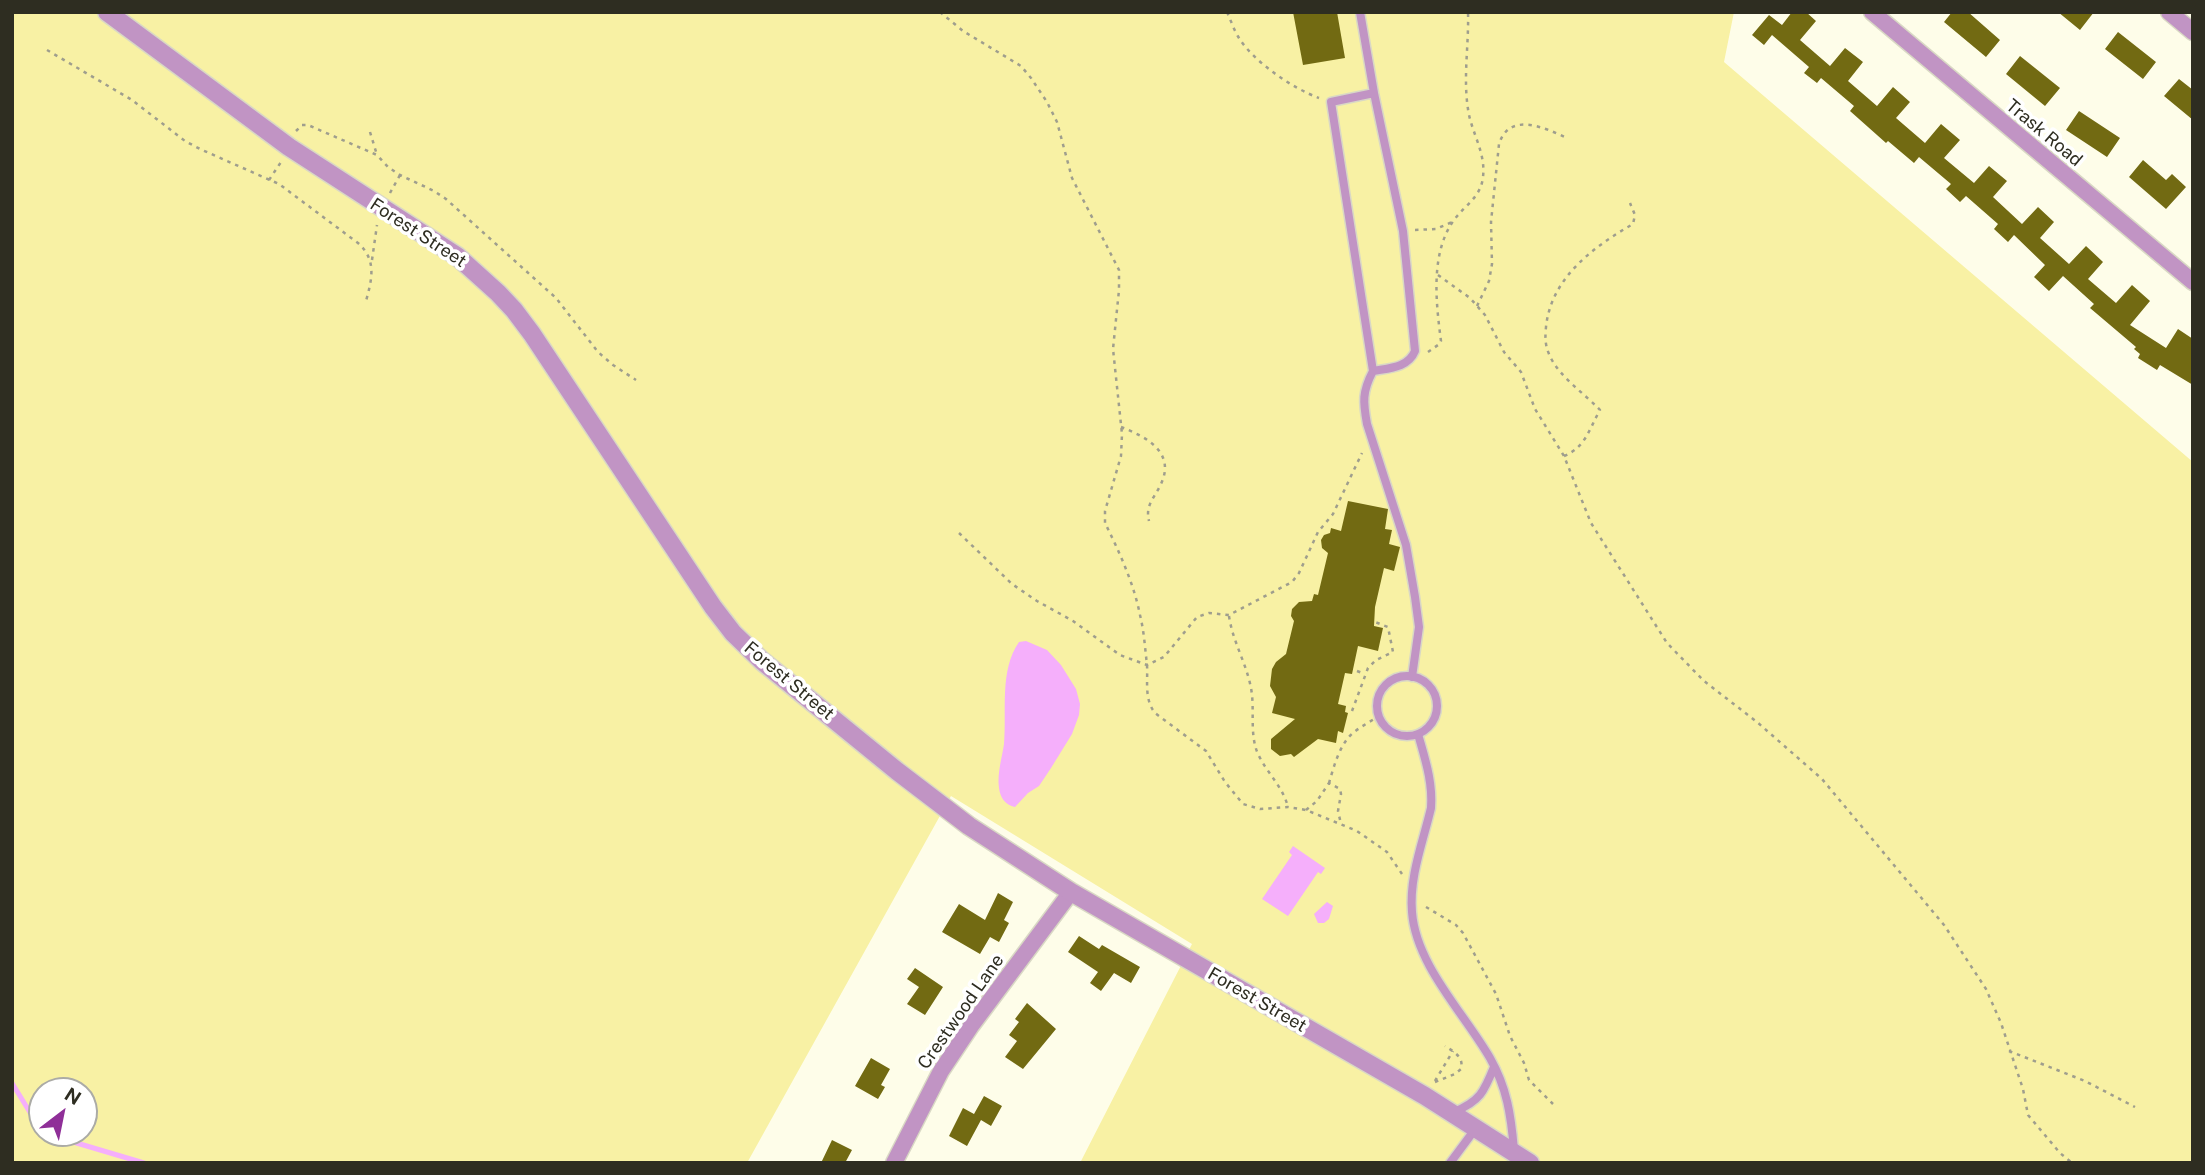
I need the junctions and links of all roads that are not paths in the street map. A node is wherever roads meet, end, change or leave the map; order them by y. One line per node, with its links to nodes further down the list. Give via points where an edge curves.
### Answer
1 (107, 12): 11 (street, Forest Street, via 289,147 457,256 514,310 733,633 946,809)
2 (1360, 12): 6 (lane)
3 (1872, 12): 7 (street, Trask Road)
4 (2169, 12): 5 (street)
5 (2193, 32)
6 (1374, 93): 8 (lane, via 1404,231 1415,351 1408,362); 8 (lane, via 1331,102)
7 (2193, 282)
8 (1373, 371): 9 (lane, via 1365,388 1364,408 1406,545 1419,627)
9 (1412, 677): 10 (lane, via 1424,681 1436,697 1436,717); 10 (lane, via 1387,684 1377,701 1386,728 1404,737)
10 (1418, 734): 12 (lane, via 1432,797 1411,886 1412,916 1422,951)
11 (1071, 891): 13 (street, Forest Street); 16 (street, Crestwood Lane, via 941,1071)
12 (1494, 1067): 13 (lane, via 1477,1100); 15 (lane, via 1511,1112)
13 (1452, 1113): 14 (street, Forest Street)
14 (1476, 1128): 15 (street, Forest Street); 17 (lane)
15 (1514, 1151): 18 (street, Forest Street)
16 (894, 1163)
17 (1450, 1163)
18 (1530, 1163)

